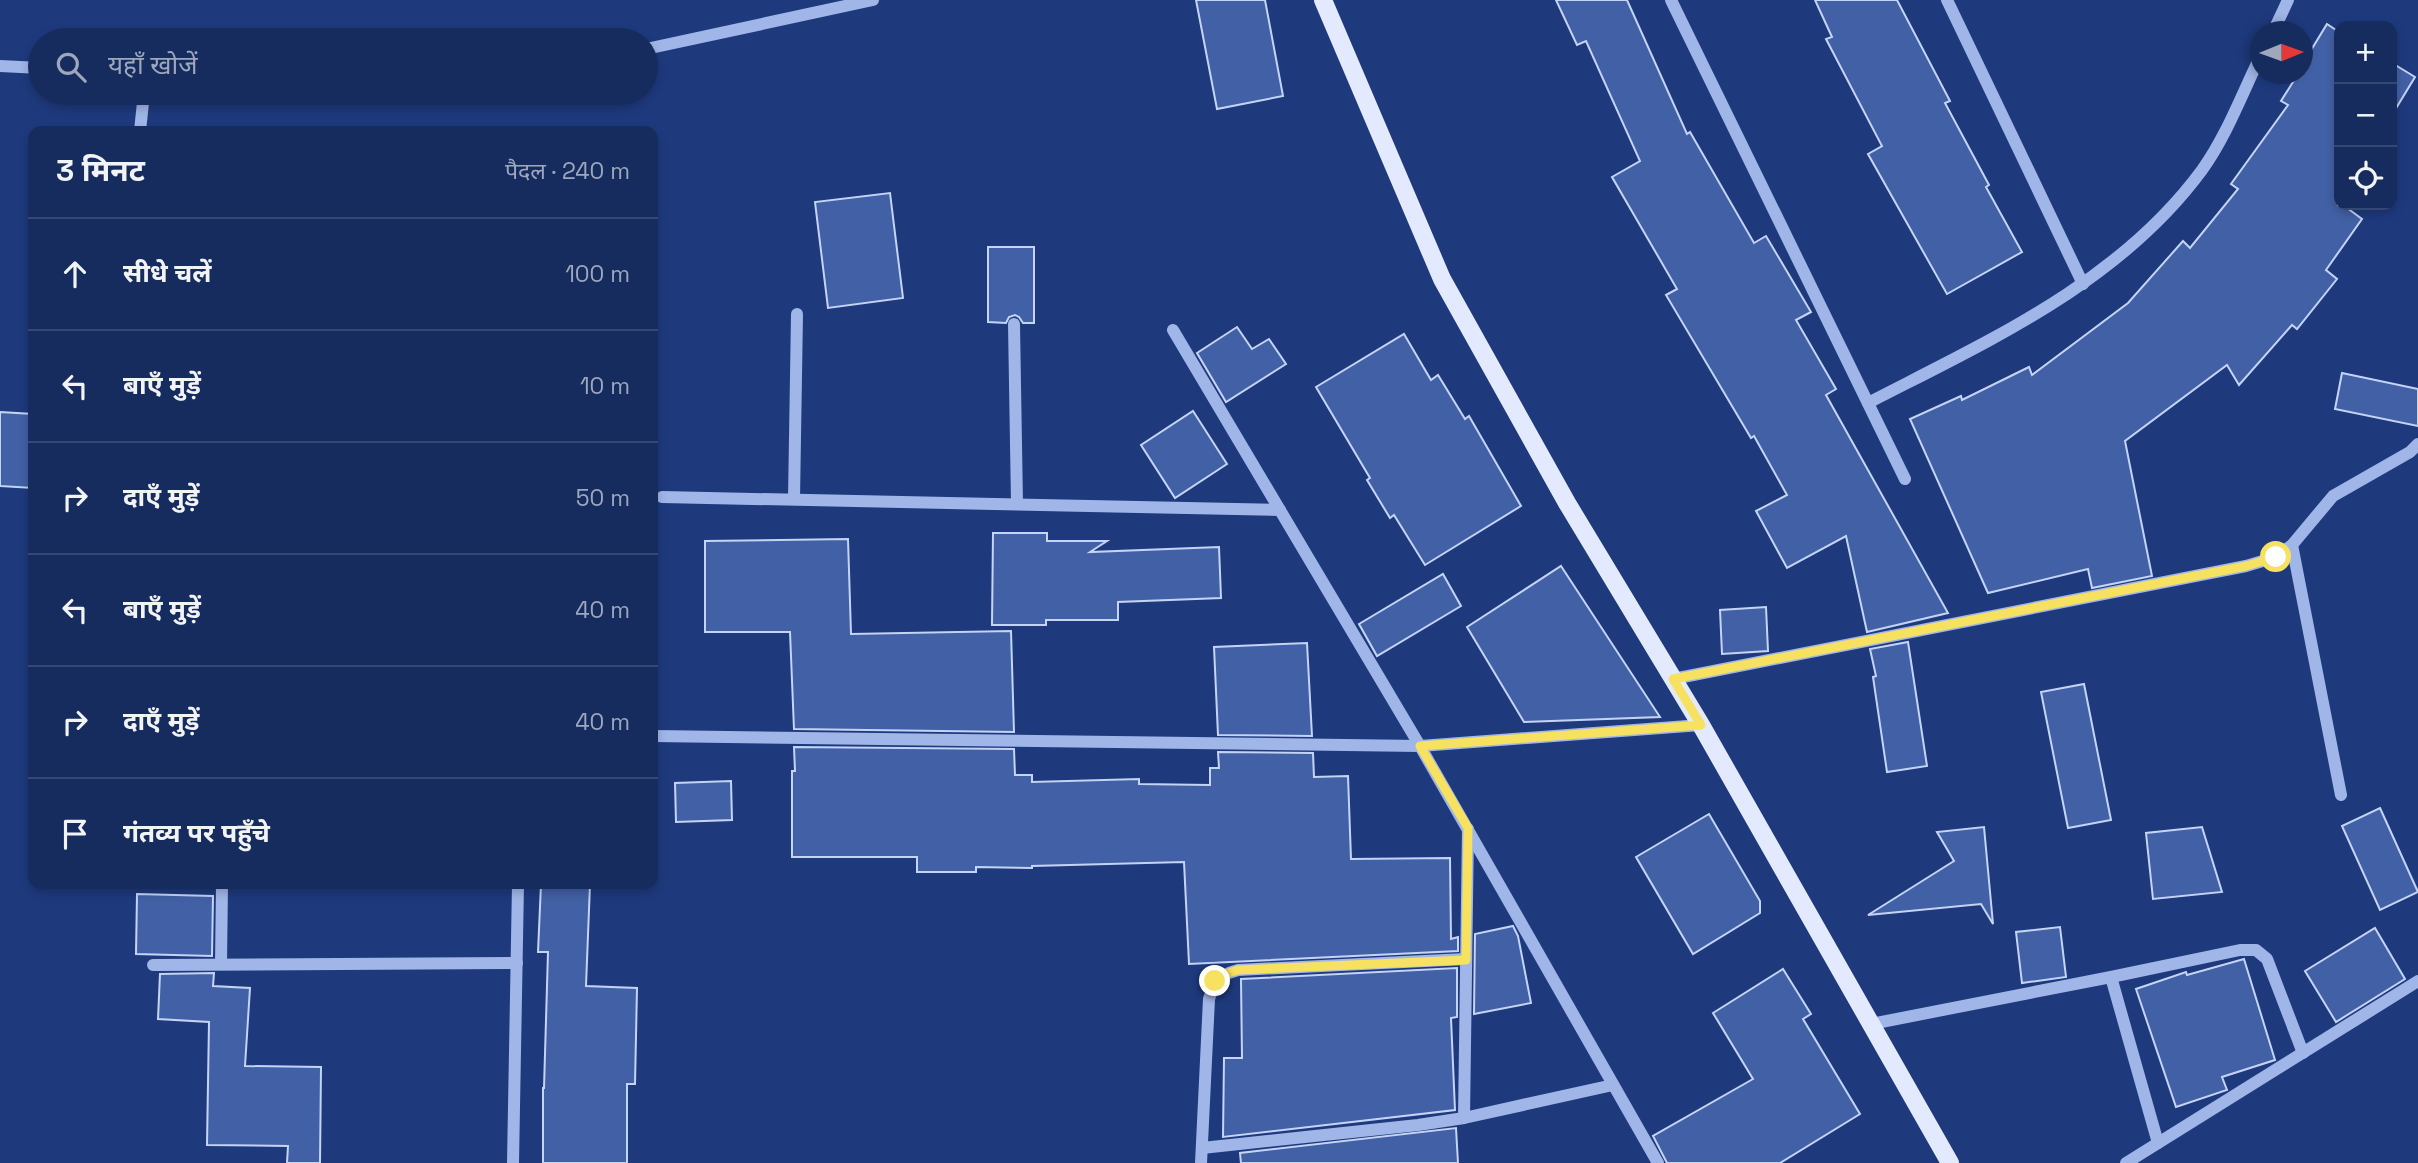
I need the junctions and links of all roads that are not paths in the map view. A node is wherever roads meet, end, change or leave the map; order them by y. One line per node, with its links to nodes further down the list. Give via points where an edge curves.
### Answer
1 (873, 0): 7 (street)
2 (1323, 0): 25 (main road, via 1442,279 1567,503)
3 (1671, 0): 17 (street)
4 (1947, 0): 13 (street)
5 (2288, 0): 6 (street)
6 (2278, 21)
7 (658, 46)
8 (0, 66): 9 (street)
9 (28, 67)
10 (2250, 78): 13 (street, via 2203,169 2165,216)
11 (143, 105): 12 (street)
12 (141, 126)
13 (2082, 284): 17 (street, via 2025,321)
14 (797, 314): 21 (street)
15 (1014, 324): 22 (street)
16 (1173, 330): 23 (street)
17 (1868, 403): 19 (street)
18 (2418, 444): 24 (street, via 2333,496)
19 (1905, 479)
20 (662, 497): 21 (street)
21 (793, 499): 22 (street)
22 (1017, 504): 23 (street)
23 (1280, 510): 28 (street)
24 (2291, 545): 25 (street, via 2276,557 2246,566); 29 (street)
25 (1673, 679): 26 (main road)
26 (1701, 725): 28 (street); 39 (main road)
27 (658, 736): 28 (street)
28 (1420, 746): 30 (street)
29 (2341, 795)
30 (1468, 828): 33 (street); 41 (street)
31 (222, 889): 35 (street)
32 (518, 889): 34 (street)
33 (1466, 960): 42 (street); 44 (street, via 1238,970 1215,981 1209,999)
34 (517, 963): 35 (street); 45 (street)
35 (222, 964): 36 (street)
36 (153, 965)
37 (2111, 977): 39 (street); 40 (street, via 2256,950 2267,959); 43 (street)
38 (2418, 981): 40 (street)
39 (1871, 1024): 48 (main road)
40 (2303, 1053): 43 (street)
41 (1613, 1085): 42 (street); 47 (street)
42 (1464, 1118): 44 (street)
43 (2158, 1143): 49 (street)
44 (1202, 1148): 46 (street)
45 (513, 1163)
46 (1201, 1163)
47 (1658, 1163)
48 (1950, 1163)
49 (2126, 1163)

